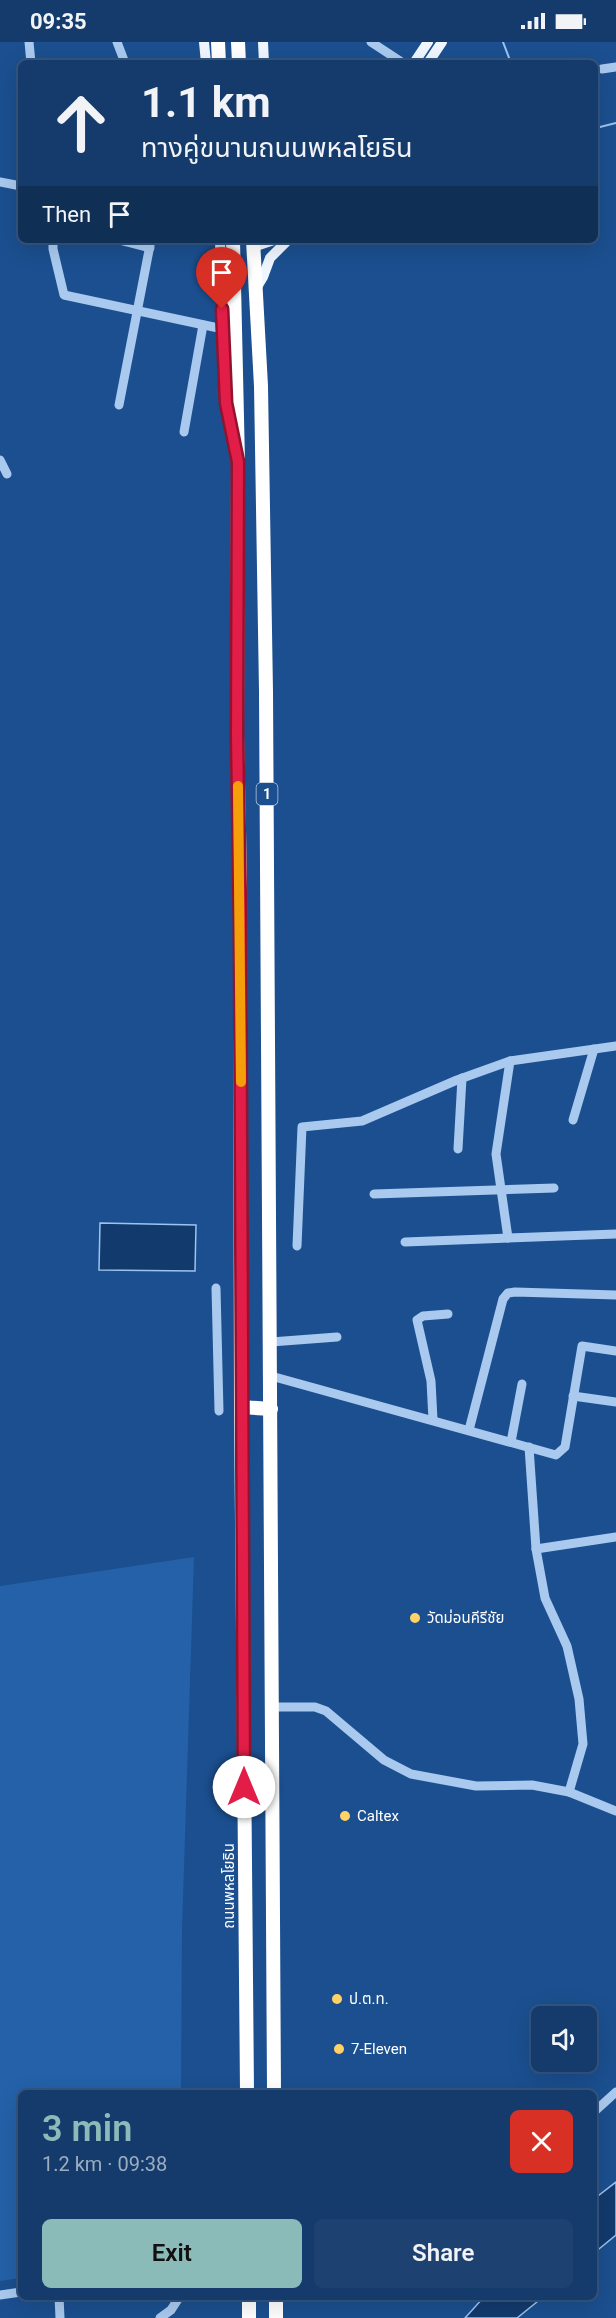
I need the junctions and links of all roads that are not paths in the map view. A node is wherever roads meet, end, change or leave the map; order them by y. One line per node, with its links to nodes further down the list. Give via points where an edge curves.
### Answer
1 (29, 42): 10 (street)
2 (117, 42): 11 (street)
3 (204, 42): 12 (main road)
4 (218, 42): 13 (highway)
5 (238, 42): 14 (highway)
6 (263, 42): 15 (main road)
7 (371, 42): 16 (street)
8 (428, 42): 17 (main road)
9 (442, 42): 18 (main road)
10 (31, 60)
11 (123, 60)
12 (206, 60)
13 (219, 60)
14 (239, 60)
15 (264, 60)
16 (398, 60)
17 (416, 60)
18 (430, 60)
19 (616, 67): 20 (street)
20 (602, 69)
21 (0, 182): 22 (street)
22 (18, 185)
23 (53, 243): 30 (street, via 64,295)
24 (220, 243): 32 (main road, 1)
25 (253, 243): 28 (highway); 29 (highway, 1)
26 (285, 243): 29 (main road, via 270,258)
27 (150, 244): 30 (street)
28 (234, 244): 36 (highway, ถนนพหลโยธิน / 1)
29 (257, 288): 55 (highway, 1, via 265,656)
30 (137, 312): 31 (street); 33 (street)
31 (203, 325): 32 (street); 34 (street)
32 (223, 329): 36 (main road, 1, via 226,403)
33 (119, 405)
34 (184, 432)
35 (0, 460): 37 (street)
36 (238, 462): 61 (highway, ถนนพหลโยธิน / 1)
37 (7, 474)
38 (616, 1046): 39 (street)
39 (594, 1049): 40 (street); 42 (street)
40 (510, 1061): 41 (street); 45 (street, via 496,1154)
41 (462, 1078): 43 (street); 50 (street, via 362,1121 302,1127)
42 (573, 1120)
43 (458, 1149)
44 (554, 1188): 45 (street)
45 (500, 1190): 46 (street); 48 (street)
46 (374, 1194)
47 (616, 1234): 48 (street)
48 (508, 1238): 49 (street)
49 (405, 1242)
50 (297, 1246)
51 (216, 1288): 63 (street)
52 (616, 1295): 65 (street, via 507,1294)
53 (447, 1314): 64 (street, via 417,1320 430,1381)
54 (337, 1337): 55 (street)
55 (271, 1342): 57 (highway, 1)
56 (616, 1351): 59 (street, via 582,1346)
57 (271, 1376): 62 (highway, 1); 64 (street)
58 (522, 1384): 66 (street)
59 (573, 1396): 60 (street); 67 (street, via 565,1447 556,1455)
60 (616, 1402)
61 (241, 1407): 62 (highway); 73 (highway, ถนนพหลโยธิน / 1)
62 (271, 1409): 70 (highway, 1)
63 (219, 1412)
64 (433, 1420): 65 (street)
65 (469, 1430): 66 (street)
66 (512, 1442): 67 (street)
67 (529, 1447): 69 (street)
68 (616, 1537): 69 (street)
69 (536, 1549): 71 (street, via 544,1598 567,1646 579,1699 583,1744)
70 (273, 1707): 71 (street, via 315,1707 326,1711 384,1760 411,1774 476,1786 532,1785); 74 (highway, 1)
71 (569, 1792): 72 (street)
72 (616, 1811)
73 (247, 2090)
74 (274, 2090)
75 (616, 2092): 76 (street)
76 (597, 2109)
77 (18, 2292): 78 (street)
78 (0, 2295)
79 (59, 2300): 83 (street)
80 (177, 2300): 84 (street)
81 (249, 2300): 85 (highway)
82 (276, 2300): 86 (highway)
83 (60, 2318)
84 (160, 2318)
85 (249, 2318)
86 (276, 2318)

